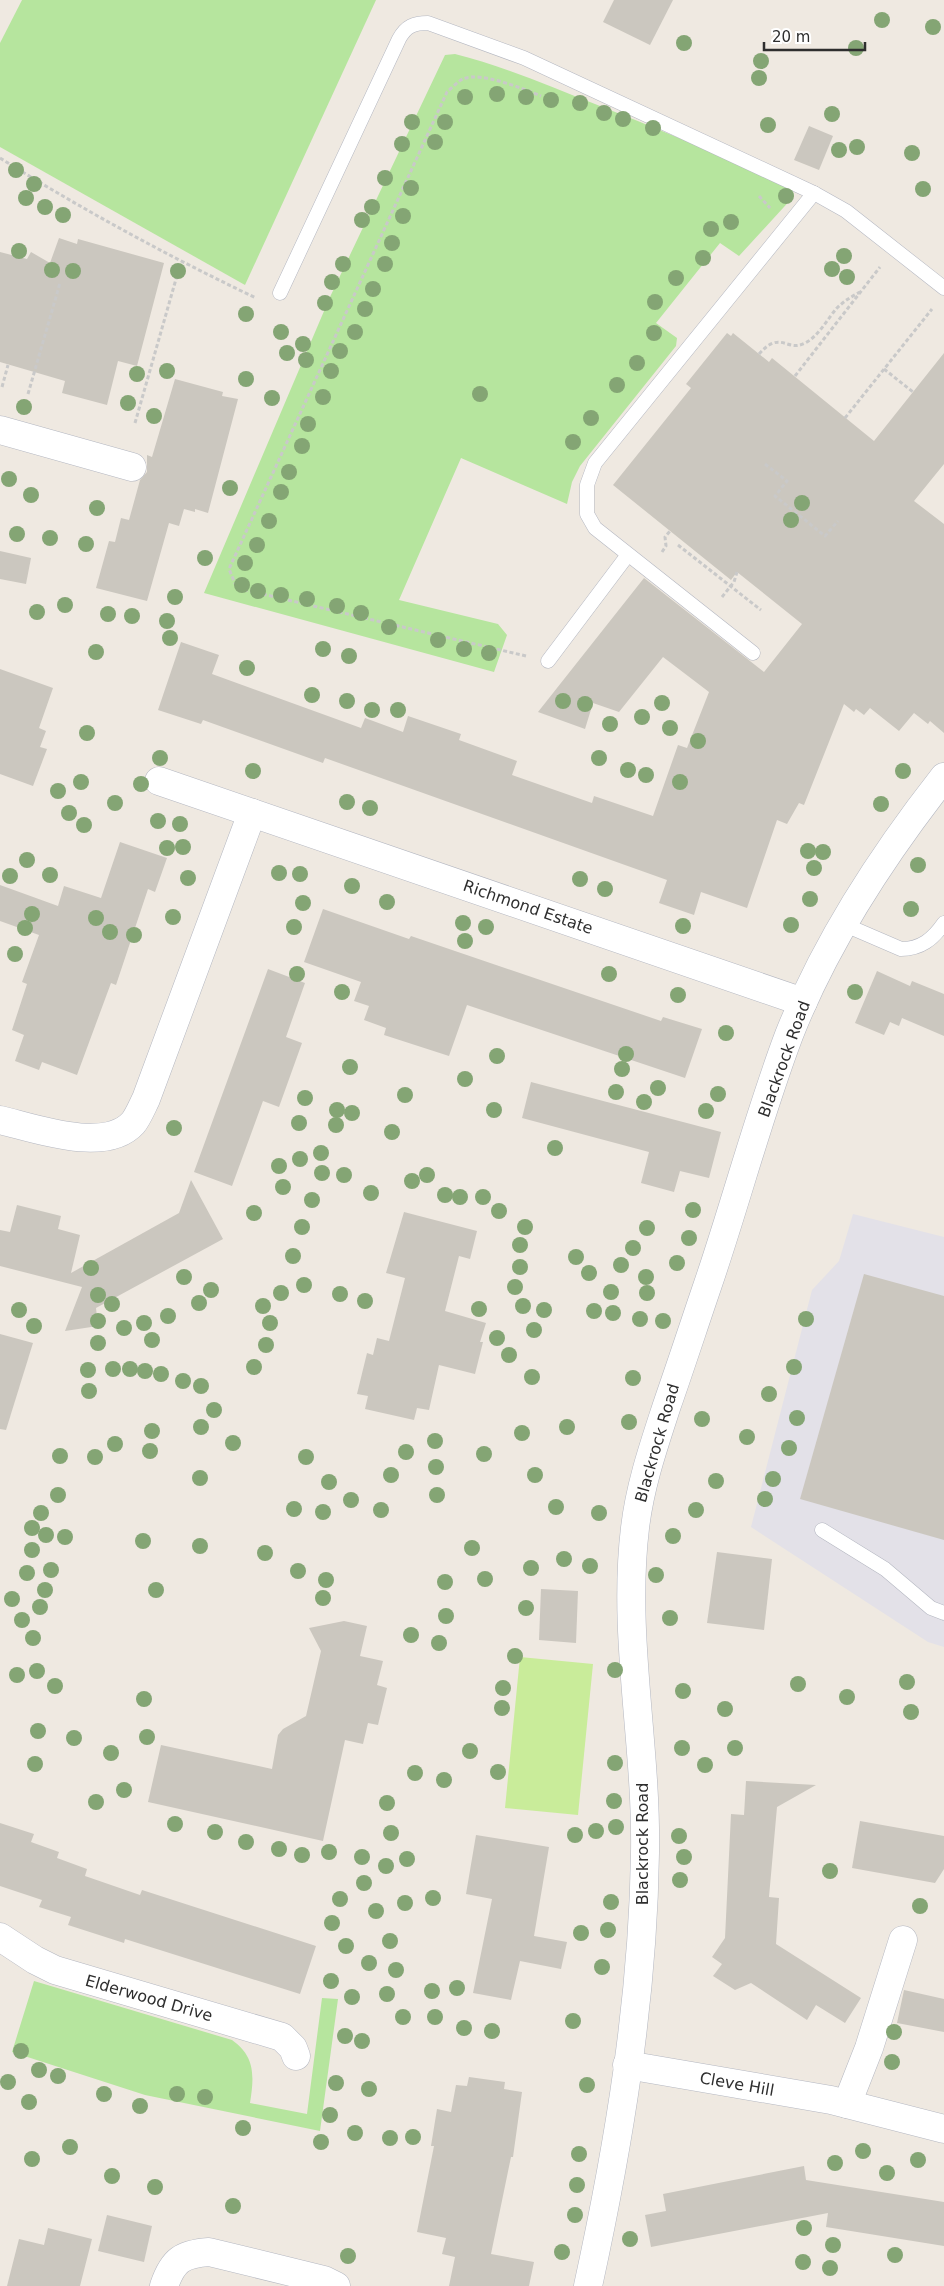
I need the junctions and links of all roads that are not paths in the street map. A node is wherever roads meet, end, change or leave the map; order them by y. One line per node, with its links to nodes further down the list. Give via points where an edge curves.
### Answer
1 (814, 193): 2 (lane, via 846,211); 3 (lane, via 524,58 428,23 417,23 404,29 398,39); 6 (lane, via 595,463 587,485 586,514 594,528)
2 (944, 288)
3 (280, 293)
4 (0, 430): 5 (street)
5 (132, 467)
6 (628, 556): 7 (lane); 8 (lane)
7 (753, 653)
8 (548, 661)
9 (944, 777): 13 (street, Blackrock Road, via 880,863)
10 (159, 781): 11 (street, Richmond Estate)
11 (252, 812): 14 (street, Richmond Estate); 15 (street, via 146,1099 133,1124 112,1136 85,1139)
12 (944, 923): 13 (lane, via 920,946 901,950)
13 (843, 924): 14 (street, Blackrock Road)
14 (803, 1002): 21 (street, Blackrock Road, via 768,1094 647,1467 635,1527 632,1629 644,1791 645,1851)
15 (0, 1120)
16 (822, 1530): 17 (lane, via 886,1569 931,1608)
17 (944, 1613)
18 (0, 1937): 20 (street, Elderwood Drive, via 55,1970 282,2037)
19 (903, 1940): 22 (street)
20 (296, 2056)
21 (627, 2065): 22 (street, Cleve Hill); 26 (street, Blackrock Road, via 616,2152)
22 (848, 2104): 23 (street, Cleve Hill)
23 (944, 2129)
24 (164, 2286): 25 (street, via 174,2265 182,2257 209,2252 324,2280)
25 (336, 2286)
26 (588, 2286)

